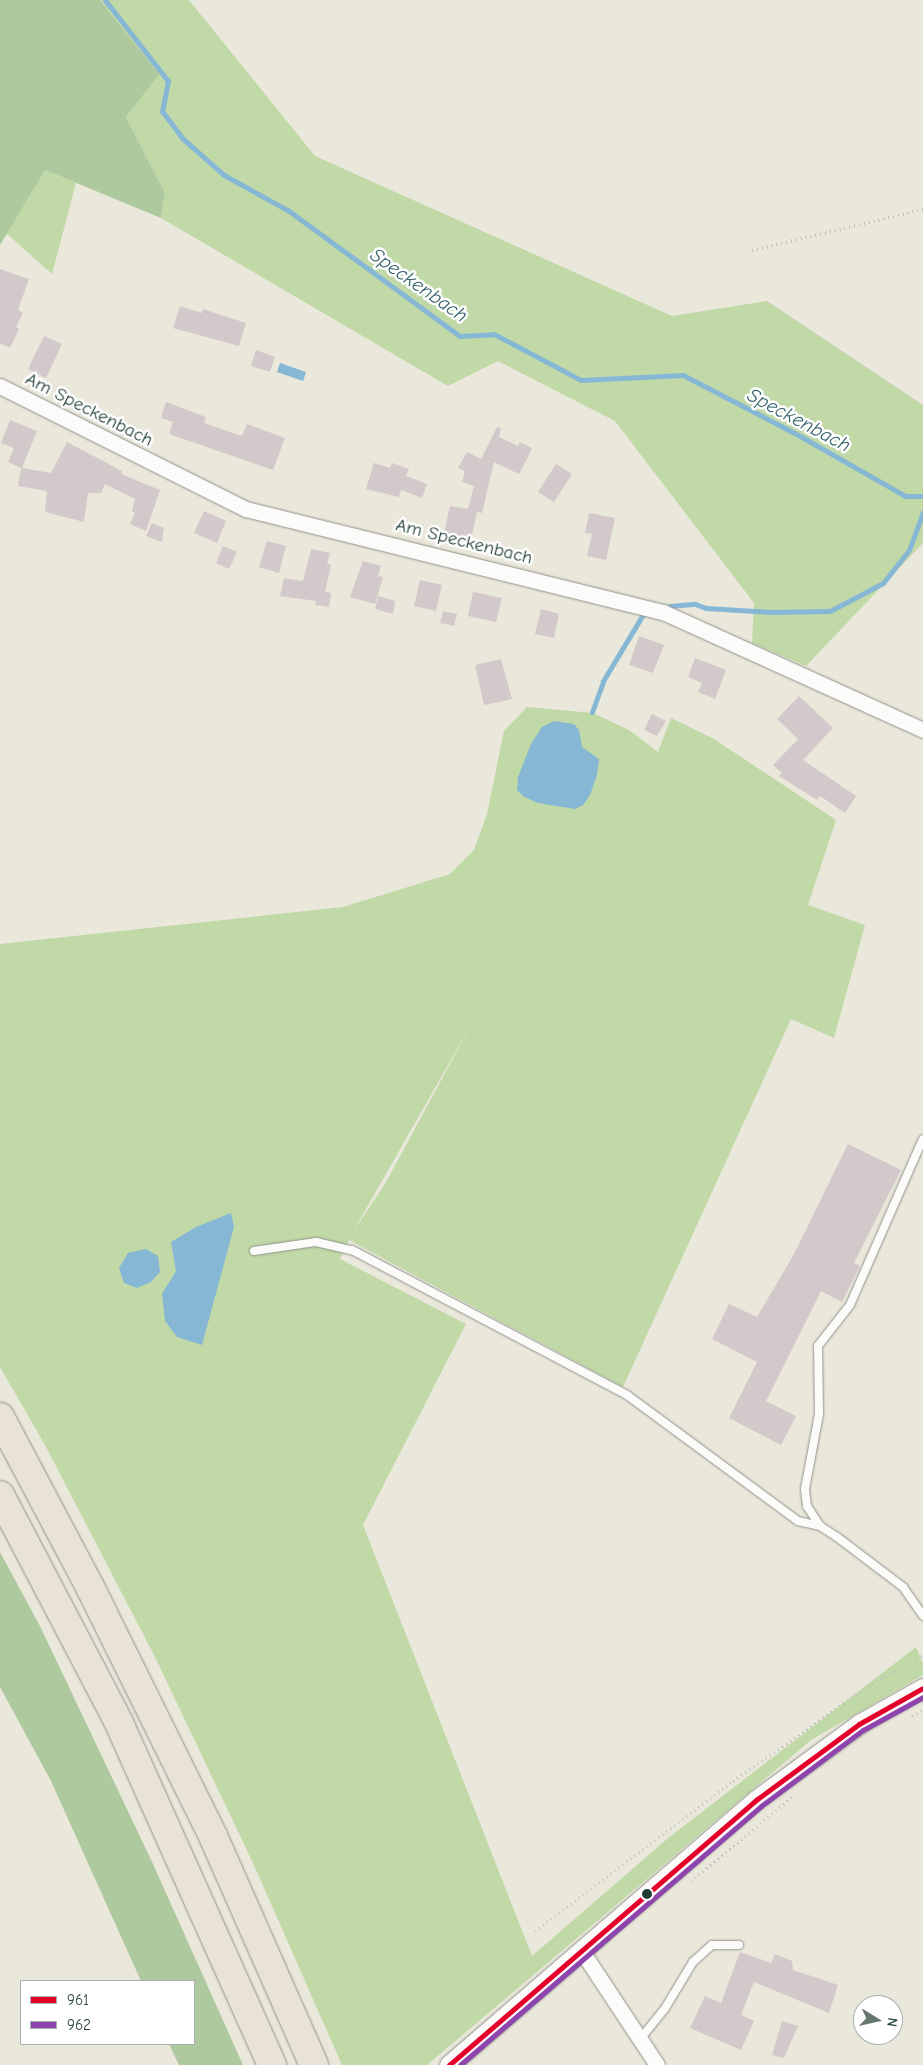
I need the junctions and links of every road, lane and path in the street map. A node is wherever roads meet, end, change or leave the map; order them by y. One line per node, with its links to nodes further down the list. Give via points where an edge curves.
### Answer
1 (923, 209): 2 (path)
2 (752, 250)
3 (0, 386): 4 (street, Am Speckenbach, via 246,509 663,612)
4 (923, 730)
5 (923, 1139): 9 (lane, via 850,1304 818,1346 819,1414 805,1489 807,1506)
6 (254, 1251): 9 (lane, via 316,1242 352,1250 627,1395 798,1520)
7 (0, 1417): 22 (highway, via 90,1587 213,1836)
8 (0, 1494): 21 (highway, via 119,1722)
9 (820, 1526): 10 (lane, via 903,1587)
10 (923, 1616)
11 (923, 1656): 17 (path, via 868,1686 733,1781)
12 (923, 1688): 19 (street, via 859,1724 809,1758)
13 (923, 1710): 14 (path)
14 (908, 1718)
15 (795, 1794): 16 (path)
16 (689, 1882)
17 (535, 1931)
18 (739, 1945): 20 (lane, via 712,1945 693,1962 664,2010)
19 (581, 1950): 20 (street); 23 (street)
20 (641, 2038): 24 (street)
21 (272, 2065)
22 (314, 2065)
23 (449, 2065)
24 (657, 2065)

